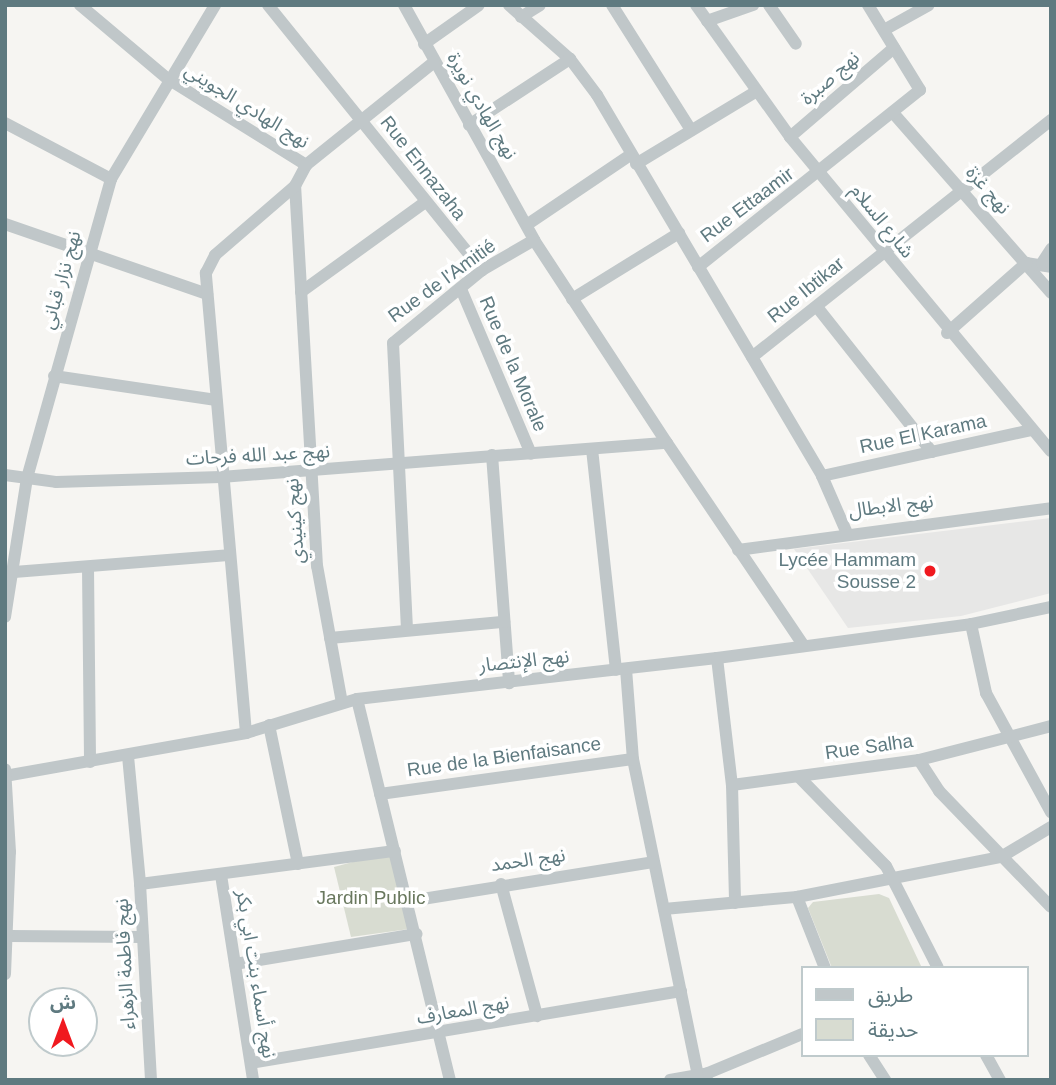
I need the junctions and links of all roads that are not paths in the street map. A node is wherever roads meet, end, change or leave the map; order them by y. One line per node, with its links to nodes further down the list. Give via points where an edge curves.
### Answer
1 (80, 5): 22 (street)
2 (215, 5): 22 (street, نهج نزار قباني)
3 (268, 5): 25 (street, Rue Ennazaha)
4 (404, 5): 17 (street, نهج الهادي نويرة)
5 (479, 5): 17 (street)
6 (509, 5): 14 (street)
7 (540, 5): 14 (street)
8 (612, 5): 29 (street)
9 (696, 5): 15 (street, شارع السلام)
10 (753, 5): 15 (street)
11 (769, 5): 18 (street)
12 (868, 5): 16 (street)
13 (929, 5): 16 (street)
14 (520, 17): 20 (street)
15 (707, 21): 23 (street, شارع السلام)
16 (884, 30): 19 (street)
17 (424, 44): 21 (street, نهج الهادي نويرة)
18 (796, 44)
19 (894, 48): 24 (street, Rue Ettaamir, via 920,90); 30 (street, نهج صبرة)
20 (570, 59): 28 (street); 31 (street)
21 (434, 62): 25 (street); 28 (street, نهج الهادي نويرة)
22 (168, 79): 32 (street, نهج الهادي الجويني); 34 (street, نهج نزار قباني)
23 (757, 91): 29 (street); 30 (street, شارع السلام)
24 (894, 114): 33 (street, Rue Ettaamir); 36 (street, نهج غزة)
25 (361, 121): 32 (street); 37 (street, Rue Ennazaha)
26 (1050, 122): 36 (street, Rue Ibtikar)
27 (5, 123): 34 (street)
28 (469, 125): 39 (street, نهج الهادي نويرة)
29 (691, 130): 31 (street)
30 (790, 137): 33 (street, شارع السلام)
31 (633, 160): 39 (street); 40 (street)
32 (306, 165): 35 (street)
33 (820, 174): 43 (street, شارع السلام); 47 (street, Rue Ettaamir)
34 (111, 180): 44 (street, نهج نزار قباني)
35 (295, 186): 50 (street, نهج كينيدي); 52 (street, via 215,255 206,273)
36 (962, 190): 43 (street, Rue Ibtikar); 45 (street, نهج غزة)
37 (424, 203): 48 (street, Rue Ennazaha); 50 (street)
38 (5, 224): 44 (street)
39 (528, 224): 41 (street)
40 (680, 233): 47 (street); 53 (street)
41 (534, 240): 48 (street, Rue de l'Amitié); 53 (street)
42 (1051, 249): 46 (street)
43 (883, 252): 54 (street, Rue Ibtikar); 55 (street, شارع السلام)
44 (86, 254): 52 (street); 57 (street, نهج نزار قباني)
45 (1026, 263): 46 (street); 51 (street, نهج غزة); 55 (street)
46 (1046, 265)
47 (698, 267): 56 (street)
48 (482, 270): 49 (street, Rue de l'Amitié)
49 (461, 289): 64 (street, Rue de la Morale); 66 (street, Rue de l'Amitié, via 393,343)
50 (301, 292): 67 (street, نهج كينيدي)
51 (1051, 293)
52 (207, 294): 58 (street)
53 (572, 299): 60 (street)
54 (817, 307): 56 (street, Rue Ibtikar); 62 (street)
55 (947, 333): 59 (street, شارع السلام)
56 (752, 357): 69 (street)
57 (54, 376): 58 (street); 71 (street, نهج نزار قباني)
58 (216, 400): 70 (street)
59 (1032, 430): 62 (street, Rue El Karama); 63 (street, شارع السلام)
60 (667, 443): 61 (street, نهج عبد الله فرحات); 74 (street)
61 (592, 449): 64 (street, نهج عبد الله فرحات); 86 (street)
62 (932, 452): 69 (street, Rue El Karama)
63 (1051, 452)
64 (531, 454): 65 (street, نهج عبد الله فرحات)
65 (492, 456): 66 (street, نهج عبد الله فرحات); 80 (street)
66 (397, 464): 67 (street, نهج عبد الله فرحات); 82 (street, Rue de l'Amitié)
67 (311, 471): 70 (street, نهج عبد الله فرحات); 83 (street, نهج كينيدي)
68 (5, 475): 71 (street, نهج عبد الله فرحات)
69 (822, 475): 73 (street)
70 (221, 477): 71 (street, نهج عبد الله فرحات); 75 (street)
71 (26, 478): 77 (street, نهج نزار قباني)
72 (1051, 508): 73 (street, نهج الابطال)
73 (846, 531): 74 (street, نهج الابطال)
74 (737, 550): 84 (street)
75 (228, 555): 76 (street); 92 (street)
76 (88, 568): 77 (street); 97 (street)
77 (14, 572): 79 (street, نهج نزار قباني)
78 (1051, 607): 81 (street, نهج الإنتصار)
79 (5, 617)
80 (504, 622): 82 (street); 87 (street)
81 (971, 624): 84 (street, نهج الإنتصار); 93 (street, via 986,694)
82 (407, 630): 83 (street)
83 (331, 638): 89 (street, نهج كينيدي)
84 (804, 646): 85 (street, نهج الإنتصار)
85 (717, 658): 86 (street, نهج الإنتصار); 101 (street)
86 (621, 670): 87 (street, نهج الإنتصار); 95 (street)
87 (509, 683): 88 (street, نهج الإنتصار)
88 (357, 699): 89 (street, نهج الإنتصار); 102 (street)
89 (342, 703): 90 (street, نهج الإنتصار)
90 (269, 725): 92 (street, نهج الإنتصار); 108 (street)
91 (1051, 726): 93 (street, Rue Salha)
92 (246, 733): 94 (street, نهج الإنتصار)
93 (1010, 737): 96 (street, Rue Salha); 103 (street)
94 (128, 756): 97 (street, نهج الإنتصار); 111 (street)
95 (633, 759): 102 (street, Rue de la Bienfaisance); 107 (street)
96 (919, 760): 100 (street, Rue Salha); 106 (street)
97 (90, 762): 99 (street, نهج الإنتصار)
98 (5, 769): 99 (street)
99 (6, 776): 119 (street)
100 (799, 777): 101 (street, Rue Salha); 110 (street)
101 (732, 785): 115 (street)
102 (380, 794): 105 (street)
103 (1051, 812)
104 (1051, 827): 106 (street)
105 (396, 851): 108 (street, نهج فاطمة الزهراء); 114 (street)
106 (1001, 857): 110 (street); 116 (street)
107 (653, 862): 112 (street, نهج الحمد); 117 (street)
108 (298, 864): 109 (street, نهج فاطمة الزهراء)
109 (221, 875): 111 (street, نهج فاطمة الزهراء); 121 (street, نهج أسماء بنت ابي بكر)
110 (894, 879): 113 (street); 123 (street)
111 (140, 884): 120 (street, نهج فاطمة الزهراء)
112 (501, 884): 114 (street, نهج الحمد); 126 (street)
113 (797, 897): 115 (street); 122 (street)
114 (410, 901): 118 (street)
115 (735, 903): 117 (street)
116 (1051, 907)
117 (664, 909): 125 (street)
118 (416, 934): 121 (street); 127 (street)
119 (10, 936): 120 (street); 124 (street)
120 (143, 937): 134 (street, نهج فاطمة الزهراء)
121 (235, 964): 131 (street, نهج أسماء بنت ابي بكر)
122 (824, 966)
123 (937, 966)
124 (5, 974)
125 (681, 992): 126 (street, نهج المعارف); 132 (street)
126 (537, 1016): 127 (street, نهج المعارف)
127 (438, 1034): 131 (street, نهج المعارف); 136 (street)
128 (800, 1035): 132 (street)
129 (870, 1057): 133 (street)
130 (987, 1057): 138 (street)
131 (251, 1063): 135 (street, نهج أسماء بنت ابي بكر)
132 (698, 1077): 137 (street)
133 (883, 1079)
134 (151, 1080)
135 (253, 1080)
136 (450, 1080)
137 (670, 1080)
138 (1000, 1080)

